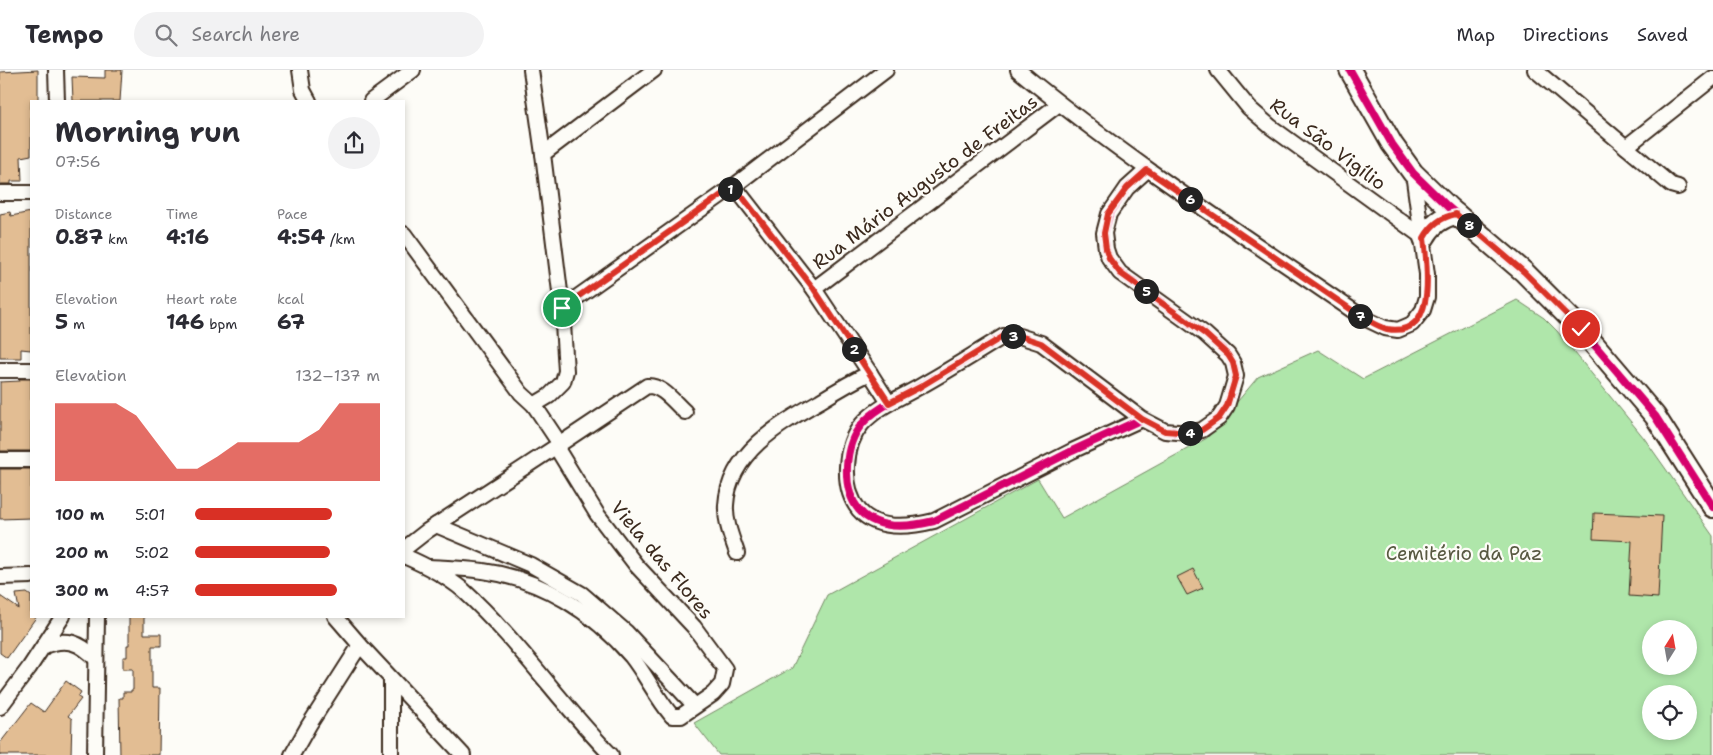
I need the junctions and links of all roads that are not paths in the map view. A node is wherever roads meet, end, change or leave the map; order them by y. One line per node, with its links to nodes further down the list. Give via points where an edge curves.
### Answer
1 (56, 70): 12 (street)
2 (300, 70): 13 (street, via 303,90)
3 (413, 70): 14 (street)
4 (531, 70): 17 (street)
5 (654, 70): 17 (street)
6 (886, 70): 20 (street)
7 (1018, 70): 15 (street)
8 (1218, 70): 26 (street, Rua São Vigílio, via 1249,108 1271,126)
9 (1350, 70): 19 (main road, via 1392,144)
10 (1536, 70): 16 (street)
11 (1713, 78): 16 (street)
12 (57, 100)
13 (308, 100)
14 (372, 100)
15 (1059, 104): 18 (street); 27 (street, Rua Mário Augusto de Freitas)
16 (1626, 147): 21 (street, via 1671,185)
17 (543, 154): 28 (street)
18 (1147, 170): 26 (street, via 1362,317 1385,328 1405,328 1423,310 1427,297); 35 (street, via 1127,188 1108,214 1104,233 1109,258 1120,273 1205,334 1228,355 1236,376 1227,406 1219,418 1202,430 1190,433 1165,431)
19 (1414, 173): 24 (main road); 26 (street)
20 (734, 186): 27 (street); 28 (street)
21 (1678, 187)
22 (0, 193): 23 (street)
23 (30, 193)
24 (1456, 214): 26 (main road, via 1432,225); 39 (main road, via 1531,278 1581,329 1655,416)
25 (405, 235): 33 (street, Viela das Flores, via 521,393)
26 (1424, 238)
27 (814, 289): 31 (street)
28 (562, 308): 33 (street, via 565,377 553,392)
29 (0, 370): 30 (street)
30 (30, 370)
31 (870, 373): 32 (street); 42 (street, via 774,429 745,458 729,488 726,503 728,526)
32 (889, 403): 35 (street, via 1004,336 1020,336 1041,343); 35 (street, via 863,423 856,433 847,474 850,492 858,509 871,520 887,525 905,526 934,521)
33 (534, 405): 36 (street, Viela das Flores)
34 (685, 412): 36 (street, via 660,389 646,386)
35 (1142, 419)
36 (558, 445): 40 (street); 54 (street, Viela das Flores, via 603,521 636,565 694,626 725,669 720,688)
37 (0, 460): 38 (street)
38 (30, 460)
39 (1713, 507)
40 (436, 525): 41 (street); 54 (street, via 531,565 582,594 626,632)
41 (405, 549)
42 (737, 554)
43 (405, 556): 44 (street)
44 (430, 567): 54 (street, via 484,571 536,585 559,596 580,609 632,658 672,716 681,716); 56 (street, via 462,590 500,628)
45 (30, 576): 46 (street)
46 (0, 577)
47 (62, 618): 51 (street)
48 (97, 618): 52 (street)
49 (337, 618): 50 (street)
50 (360, 645): 53 (street); 58 (street)
51 (44, 646): 52 (street, via 53,642 71,642 88,650); 55 (street)
52 (96, 659): 57 (street)
53 (391, 678): 59 (street); 60 (street)
54 (695, 706)
55 (0, 707)
56 (604, 753)
57 (95, 755)
58 (292, 755)
59 (391, 755)
60 (463, 755)

